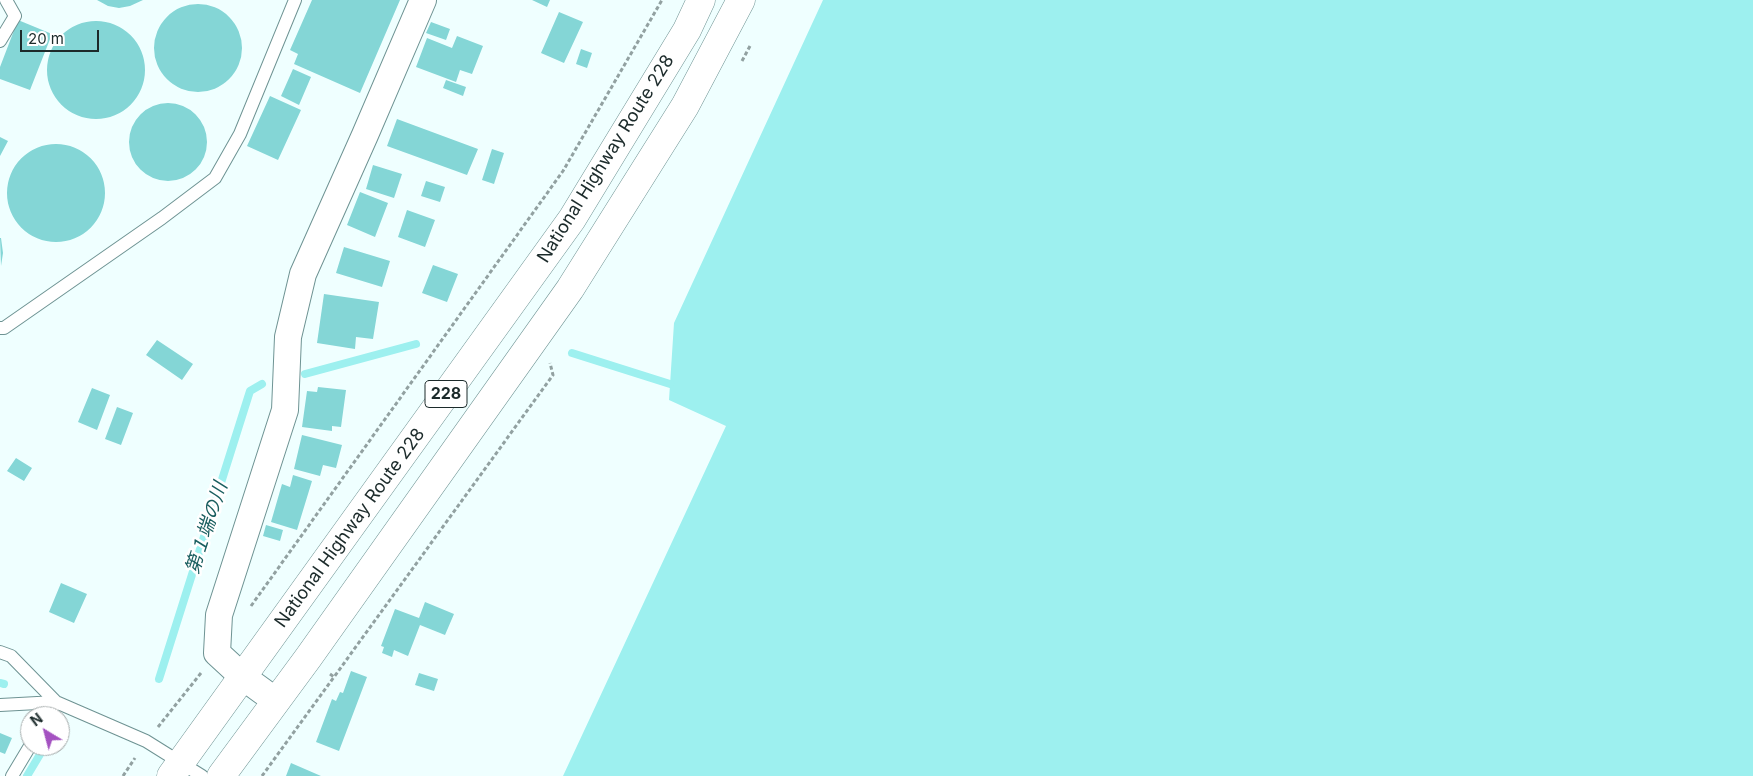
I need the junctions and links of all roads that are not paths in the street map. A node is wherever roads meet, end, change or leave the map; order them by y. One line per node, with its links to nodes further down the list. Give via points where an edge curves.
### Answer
1 (6, 0): 6 (lane, via 14,16)
2 (295, 0): 7 (lane, via 240,134 215,178)
3 (423, 0): 9 (street, via 303,274 288,337 285,410 219,615 217,654)
4 (701, 0): 9 (highway, National Highway Route 228 / 228, via 687,30 572,219)
5 (741, 0): 10 (highway, National Highway Route 228 / 228, via 685,106 570,289)
6 (0, 41)
7 (0, 328)
8 (0, 652): 11 (lane, via 11,656)
9 (243, 677): 10 (street); 15 (highway, National Highway Route 228 / 228)
10 (276, 701): 17 (highway, National Highway Route 228 / 228)
11 (56, 702): 12 (lane); 13 (lane); 15 (lane, via 146,740)
12 (0, 705)
13 (54, 706)
14 (24, 756): 16 (lane)
15 (185, 771)
16 (12, 776)
17 (221, 776)

